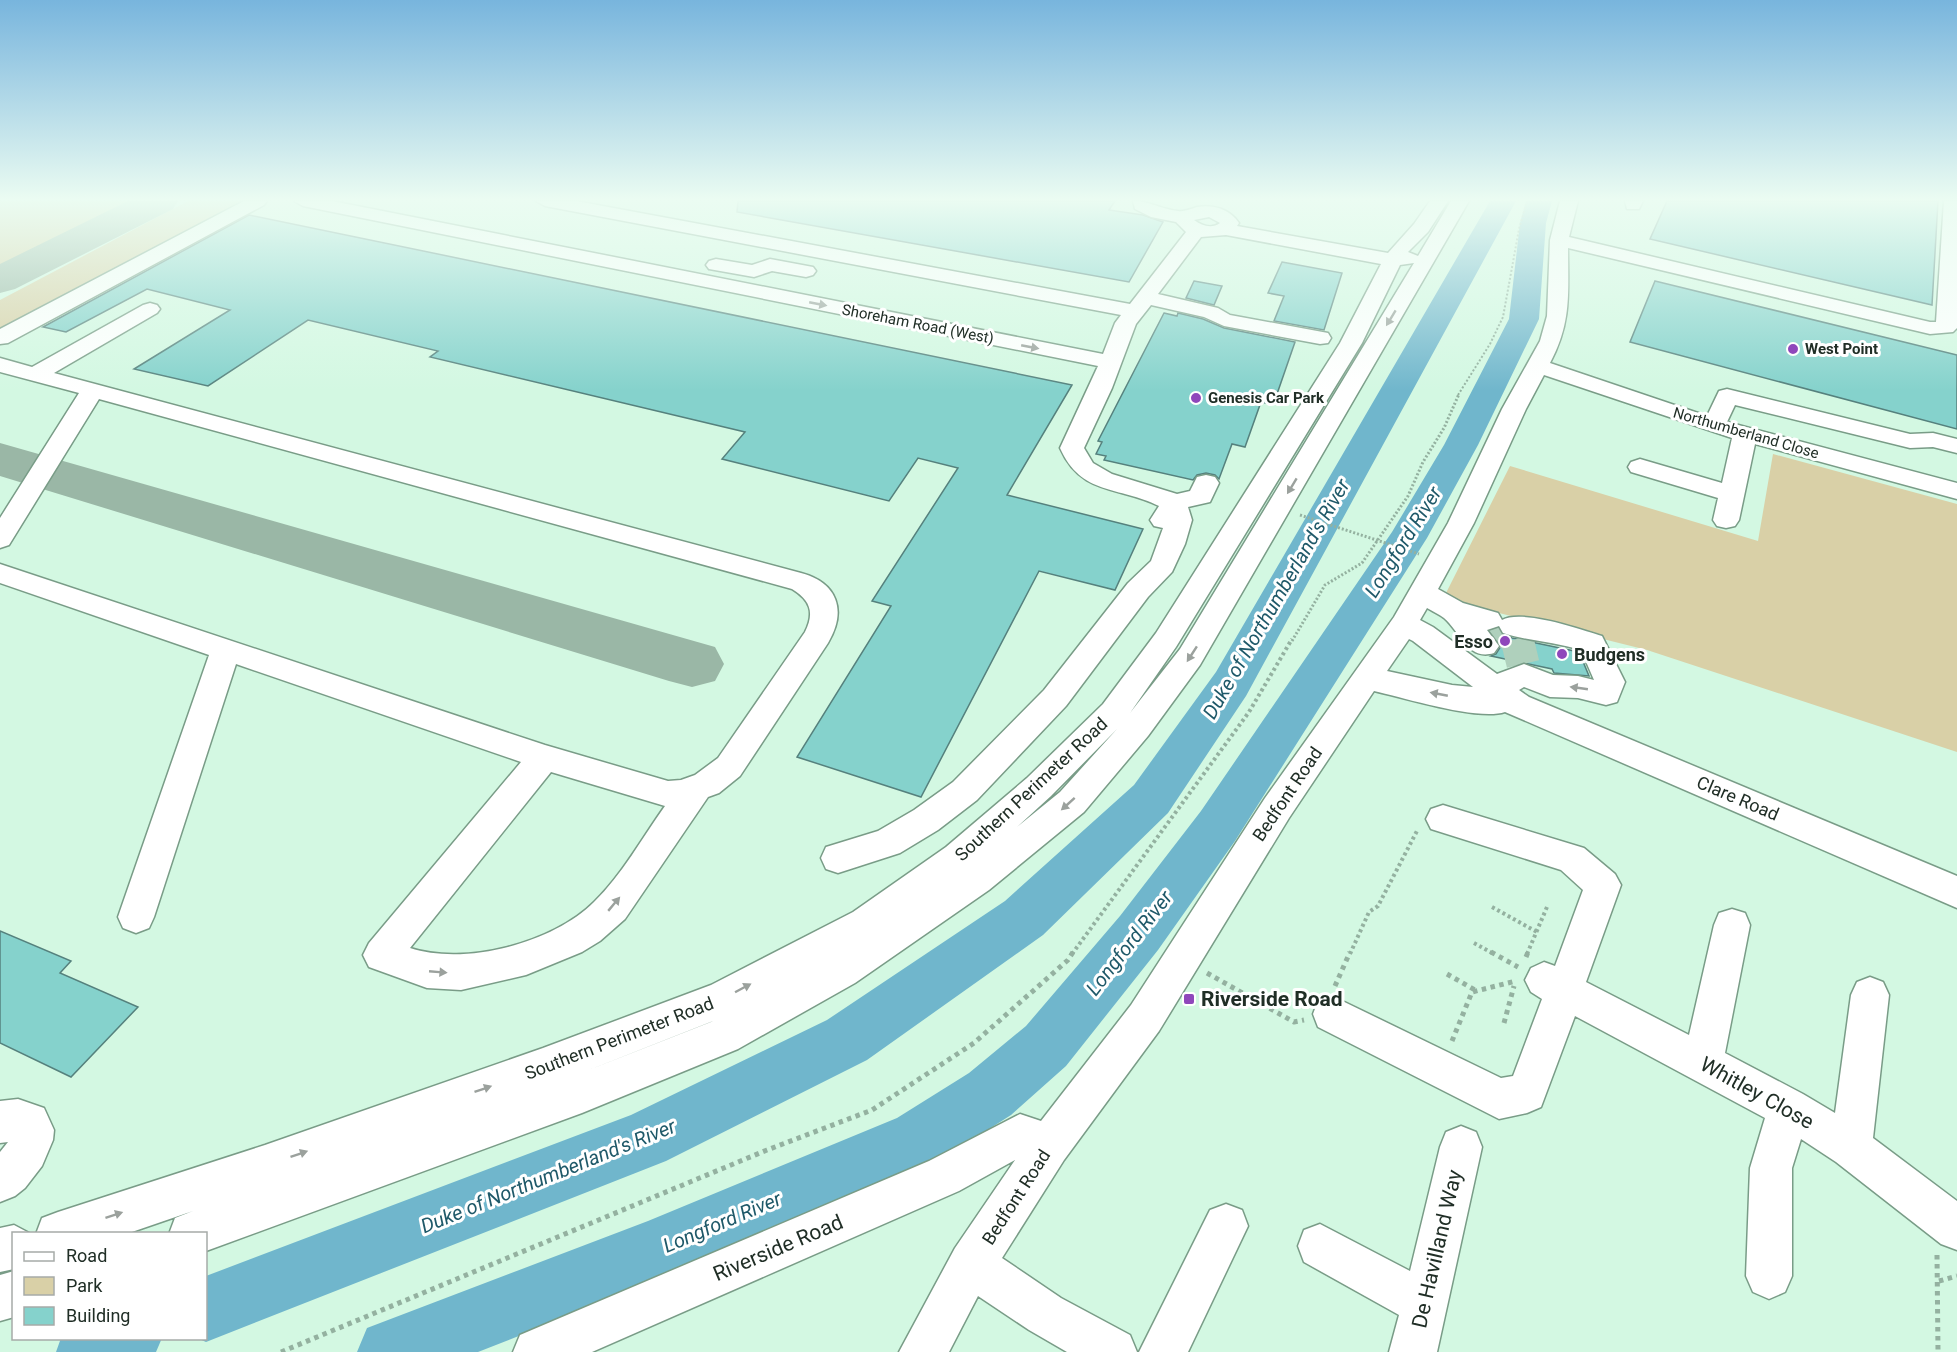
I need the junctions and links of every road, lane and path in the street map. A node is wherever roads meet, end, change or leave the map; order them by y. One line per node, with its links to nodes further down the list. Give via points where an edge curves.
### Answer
1 (139, 264): 18 (street)
2 (620, 264): 15 (street, Shoreham Road (West))
3 (715, 264): 14 (street, via 754,271 771,265)
4 (813, 264): 14 (street)
5 (887, 264): 16 (street)
6 (1170, 264): 16 (street)
7 (1372, 264): 8 (street, via 1378,269)
8 (1390, 264)
9 (1400, 264): 73 (street, Southern Perimeter Road, one-way to 9, via 265,1166 723,999 866,924 940,871 1039,787 1114,712 1167,640)
10 (1400, 264): 74 (street, Southern Perimeter Road, one-way to 74, via 1190,657 1137,727 1072,802 976,879 842,971 724,1036 582,1093)
11 (1558, 264): 22 (street, Bedfont Road, via 1557,316 1551,341)
12 (1661, 264): 13 (street, via 1930,328 1946,328)
13 (1952, 264)
14 (806, 271): 15 (street)
15 (781, 297): 20 (street, Shoreham Road (West), one-way to 20)
16 (1139, 304): 19 (street, via 1211,312 1224,320); 20 (street, via 1120,335)
17 (150, 309): 23 (street)
18 (0, 338)
19 (1320, 338)
20 (1111, 362): 24 (street)
21 (0, 365): 23 (street)
22 (1538, 366): 27 (street, Northumberland Close); 40 (street, Bedfont Road, via 1461,523)
23 (34, 375): 25 (street)
24 (1101, 388): 26 (street, via 1109,407 1101,423); 34 (street, via 1072,448 1076,460 1097,477)
25 (93, 391): 37 (street); 46 (street, via 790,579 815,590 825,612 818,636 729,767 718,778)
26 (1106, 426)
27 (1714, 426): 28 (street, Northumberland Close); 29 (street, via 1727,396 1910,441 1933,440)
28 (1745, 435): 32 (street, Northumberland Close); 33 (street)
29 (1957, 447)
30 (1631, 474): 33 (street, via 1673,496 1678,478)
31 (1206, 483): 34 (street, via 1201,496)
32 (1957, 491)
33 (1732, 494): 36 (street)
34 (1174, 503): 48 (street, via 1179,519 1162,566 1055,698 964,791 926,820 888,843)
35 (1301, 515): 38 (path)
36 (1726, 520)
37 (0, 539)
38 (1424, 555)
39 (0, 573): 42 (street)
40 (1422, 592): 41 (street, Bedfont Road); 44 (street, one-way to 44, via 1491,632 1564,634 1592,643 1610,682 1606,694 1578,687)
41 (1404, 624): 43 (street, Bedfont Road); 44 (street, Clare Road)
42 (226, 650): 45 (street); 52 (street)
43 (1366, 678): 44 (street, Clare Road, one-way to 43); 56 (street, Bedfont Road, via 1239,865)
44 (1507, 686): 49 (street, Clare Road)
45 (544, 757): 46 (street, via 652,791 668,794); 46 (street, one-way to 46, via 382,955 425,971 444,973 509,962 562,945 585,932 617,902)
46 (695, 789)
47 (1443, 819): 58 (street, via 1572,859 1603,885); 61 (path, via 1419,828 1378,906 1369,912 1336,981)
48 (838, 858)
49 (1957, 892)
50 (1492, 907): 54 (path)
51 (1547, 907): 54 (path)
52 (136, 917)
53 (1732, 925): 63 (street)
54 (1537, 932): 58 (path)
55 (1474, 943): 58 (path)
56 (1183, 960): 61 (path, via 1294,1022); 67 (street, Bedfont Road, via 1145,1018)
57 (1447, 974): 59 (path)
58 (1536, 980): 59 (path); 62 (path); 63 (street, Whitley Close); 64 (street, via 1527,1093 1499,1099)
59 (1476, 991): 64 (path)
60 (1870, 996): 69 (street)
61 (1332, 1014): 64 (street)
62 (1504, 1023)
63 (1703, 1064): 65 (street, Whitley Close)
64 (1440, 1069)
65 (1788, 1108): 69 (street, Whitley Close); 77 (street, via 1771,1168)
66 (0, 1122): 70 (street, via 25,1119 33,1129 33,1139 21,1162)
67 (1049, 1145): 76 (street, Bedfont Road); 81 (street, Riverside Road, via 1020,1135 944,1176)
68 (1461, 1147): 80 (street, De Havilland Way)
69 (1851, 1147): 71 (street, Whitley Close)
70 (0, 1181)
71 (1945, 1219): 79 (path)
72 (1226, 1226): 84 (street)
73 (61, 1232)
74 (194, 1232)
75 (1320, 1246): 80 (street)
76 (971, 1264): 82 (street, Bedfont Road); 83 (street, via 1045,1314)
77 (1769, 1276)
78 (1957, 1276): 79 (path)
79 (1939, 1281): 86 (path)
80 (1424, 1303): 85 (street, De Havilland Way)
81 (537, 1352)
82 (922, 1352)
83 (1113, 1352)
84 (1163, 1352)
85 (1413, 1352)
86 (1938, 1352)

